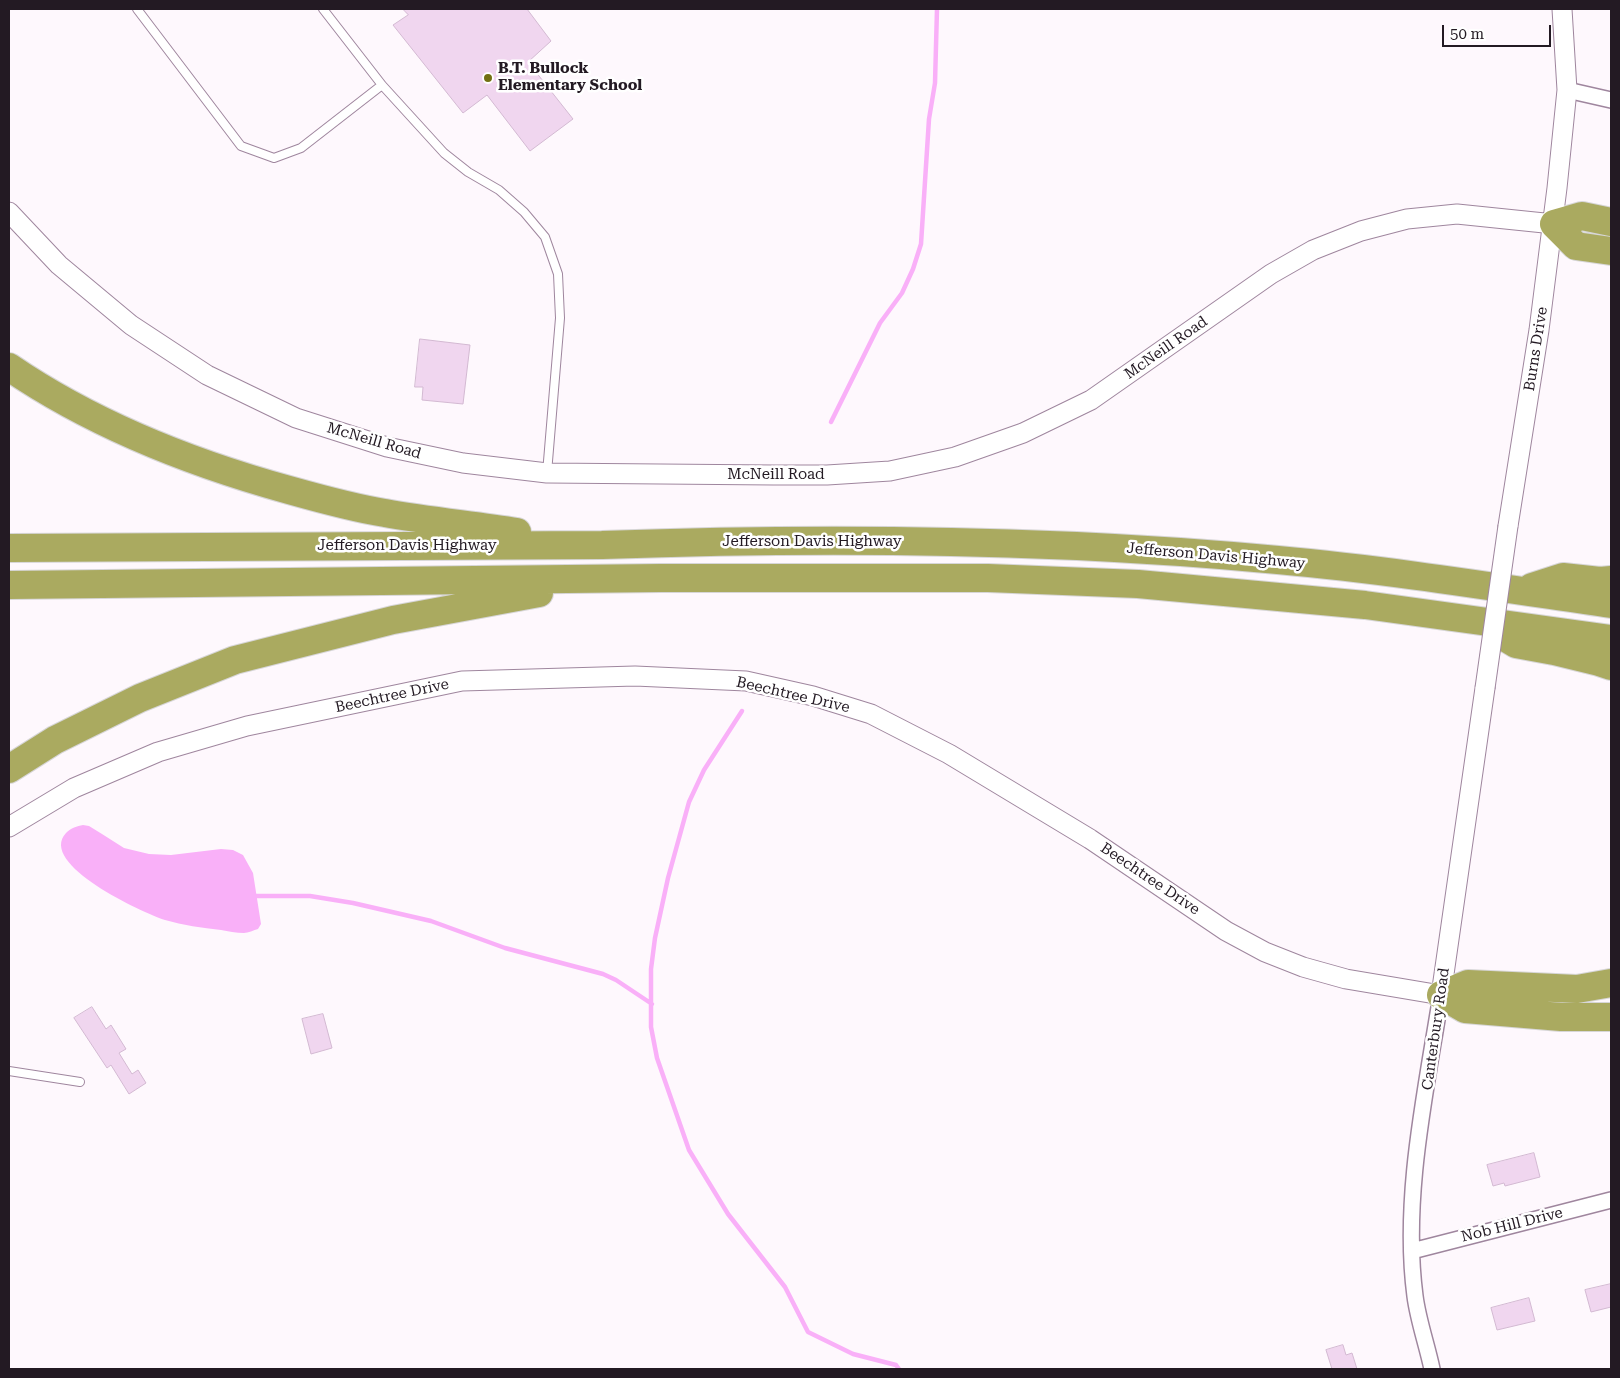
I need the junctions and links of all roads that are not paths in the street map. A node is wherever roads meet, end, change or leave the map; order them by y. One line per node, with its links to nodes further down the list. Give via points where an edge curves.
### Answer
1 (137, 9): 4 (lane, via 241,146 274,158 301,148)
2 (323, 9): 4 (lane)
3 (1562, 9): 5 (street, Burns Drive)
4 (382, 85): 12 (lane, via 444,153 499,190 545,237 558,274 560,318)
5 (1567, 90): 6 (street); 9 (street, Burns Drive)
6 (1611, 100)
7 (9, 212): 12 (street, McNeill Road, via 59,265 131,325 207,375 296,418 387,446 463,463)
8 (1611, 222): 9 (highway, via 1582,216)
9 (1554, 224): 10 (highway, via 1576,246); 12 (street, McNeill Road, via 1457,214 1407,219 1353,234 1313,250 1272,274 1091,400 1023,433 955,457 890,471 827,475); 23 (street, Burns Drive, bridge)
10 (1611, 251)
11 (9, 368): 13 (highway, via 33,384 134,436 185,458 253,480 385,513)
12 (547, 473)
13 (602, 545): 14 (highway, Jefferson Davis Highway); 18 (highway, Jefferson Davis Highway, via 926,541 1086,546 1279,560)
14 (9, 548)
15 (610, 580): 17 (highway); 20 (highway, via 978,578 1138,584 1365,605); 24 (highway, via 392,620 235,660 140,698 55,740)
16 (1611, 580): 18 (highway, via 1563,577)
17 (9, 585)
18 (1519, 590): 19 (highway, Jefferson Davis Highway)
19 (1611, 604)
20 (1476, 620): 21 (highway); 22 (highway, via 1516,644)
21 (1611, 639)
22 (1611, 666)
23 (1485, 688): 27 (street, Canterbury Road)
24 (9, 769)
25 (9, 827): 27 (street, Beechtree Drive, via 74,788 158,752 247,726 462,681 635,676 746,681 813,696 871,714 948,754 1090,838 1226,931 1265,952 1346,979)
26 (1611, 983): 27 (highway, via 1577,990 1468,984)
27 (1441, 994): 28 (highway, via 1465,1009 1562,1017); 32 (street, Canterbury Road, via 1415,1168)
28 (1611, 1017)
29 (9, 1071): 30 (lane)
30 (80, 1082)
31 (1611, 1200): 32 (street, Nob Hill Drive)
32 (1412, 1251): 33 (street, Canterbury Road, via 1415,1296)
33 (1432, 1369)

